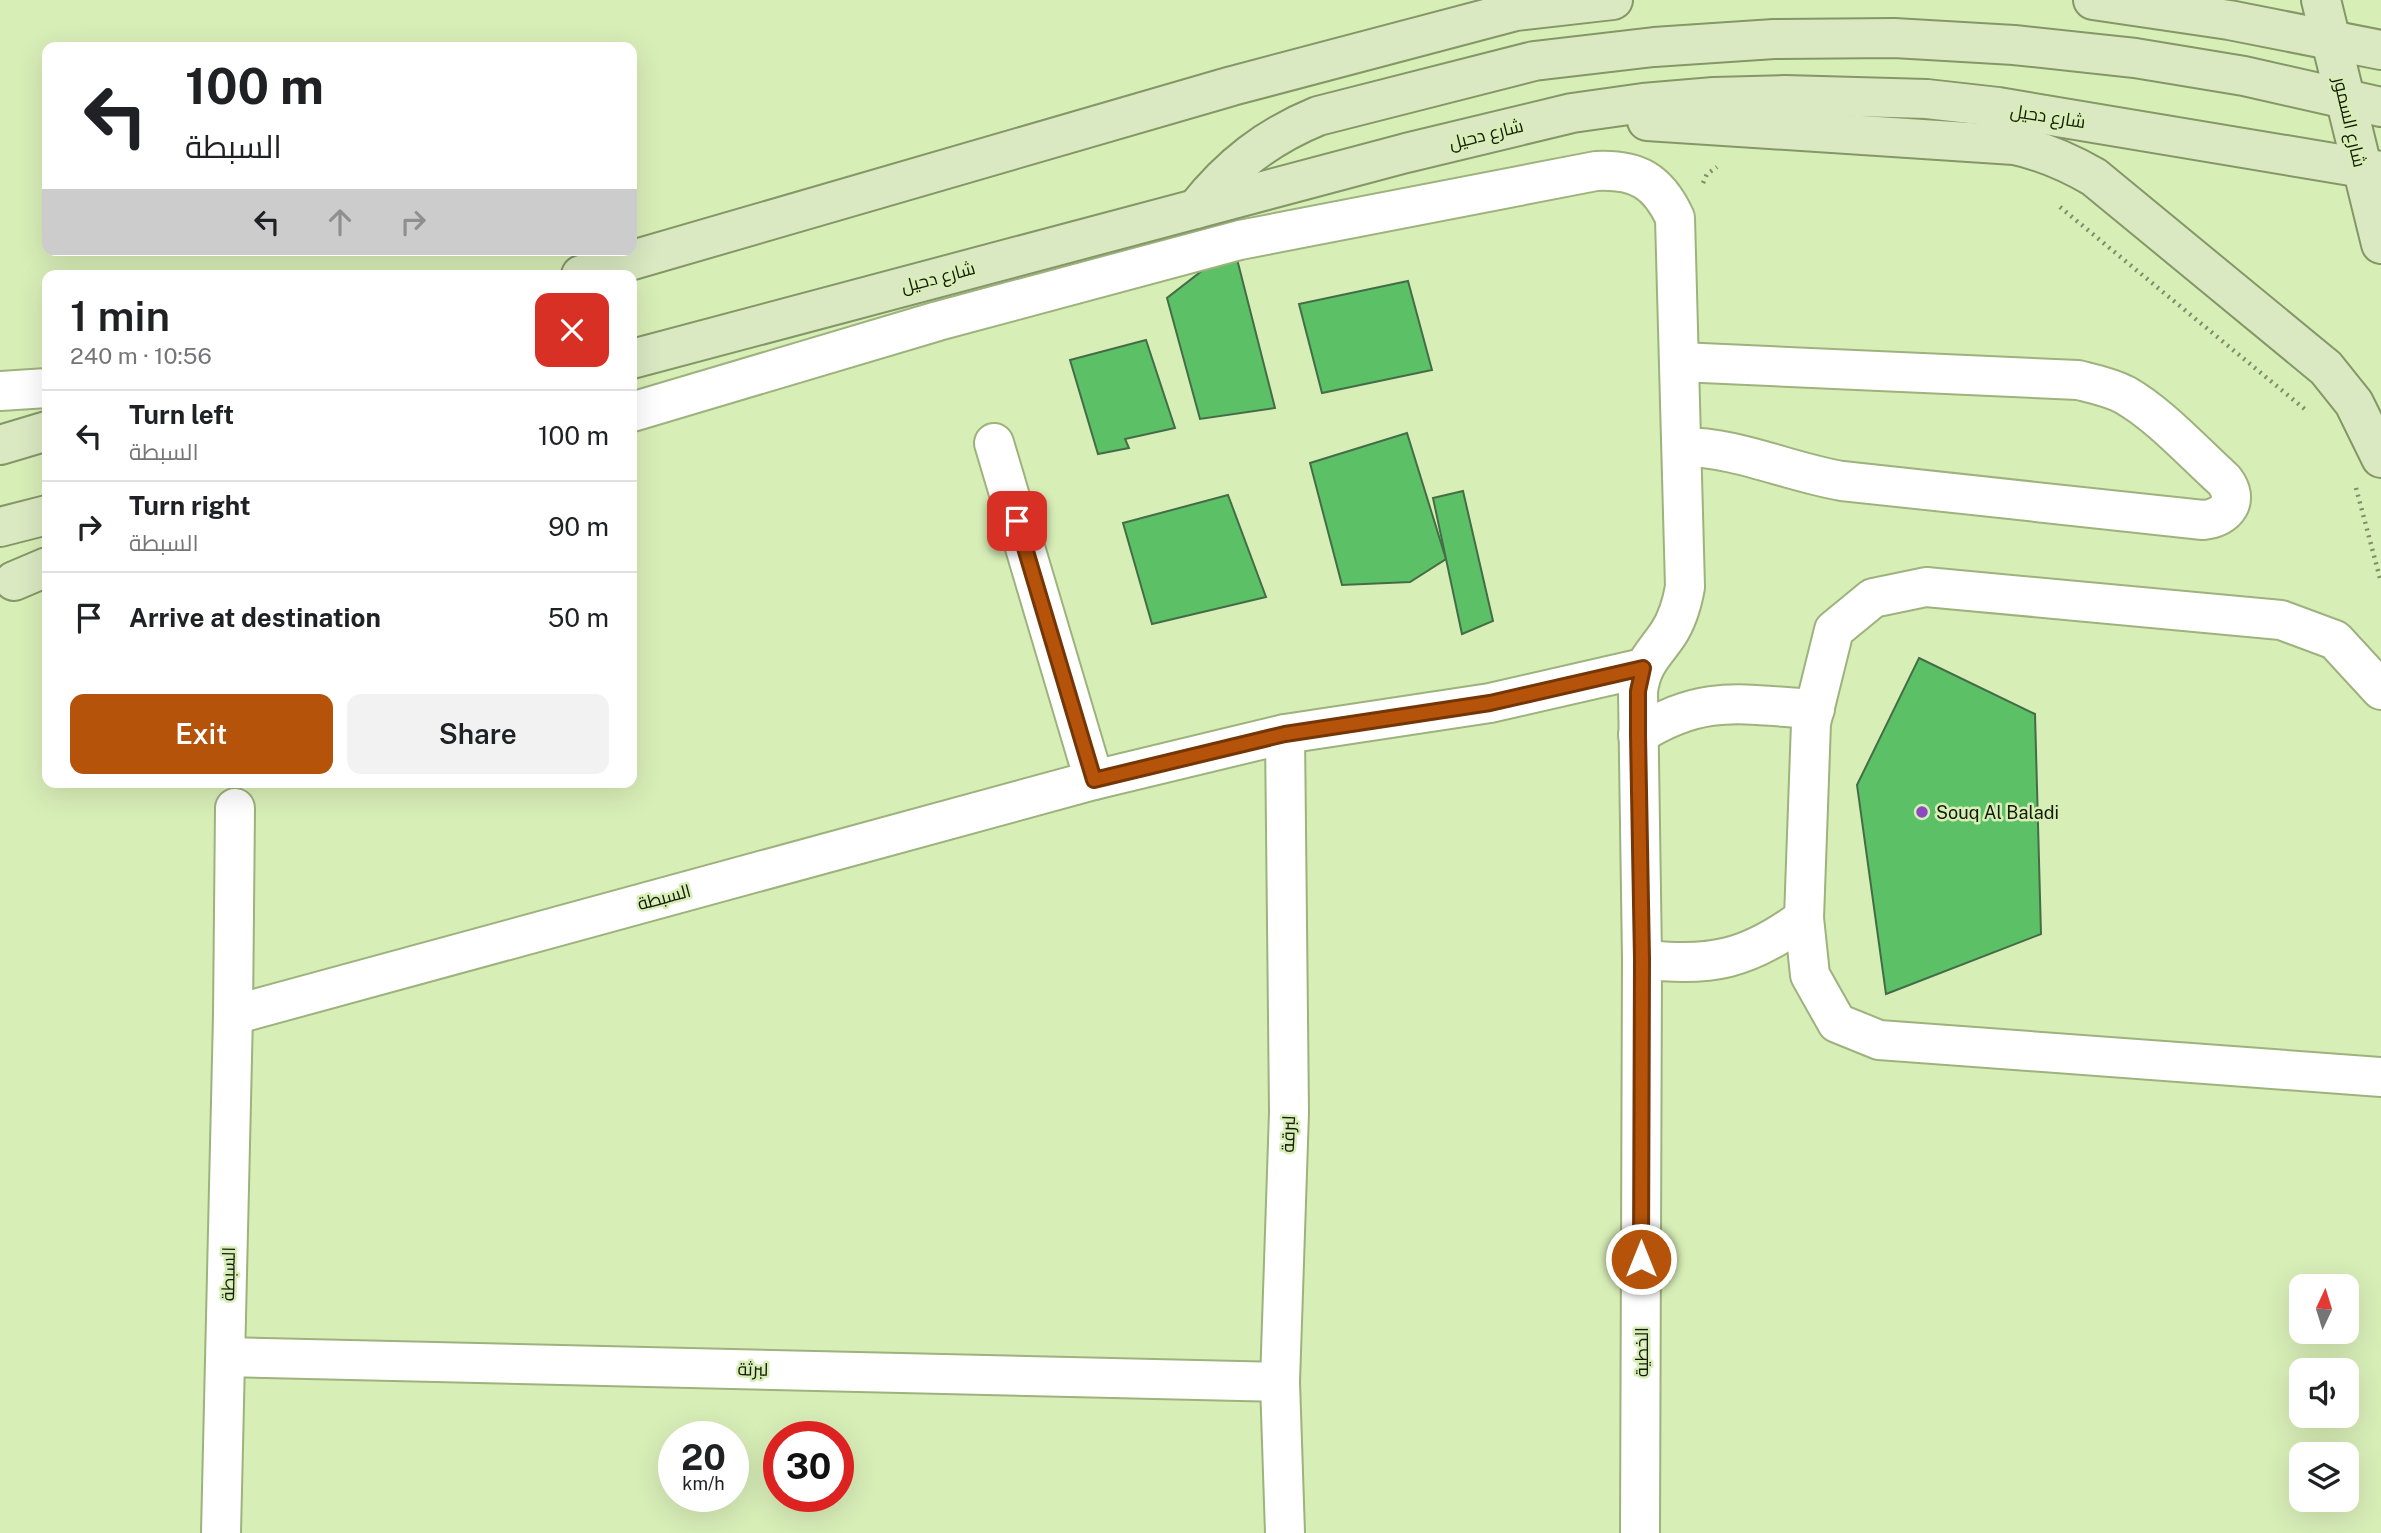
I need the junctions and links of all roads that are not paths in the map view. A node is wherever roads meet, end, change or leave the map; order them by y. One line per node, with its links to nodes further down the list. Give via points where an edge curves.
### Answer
1 (1613, 0): 12 (main road, via 1516,11 1232,86)
2 (2093, 0): 4 (main road)
3 (2322, 0): 4 (main road, شارع السمور)
4 (2332, 41): 5 (main road); 6 (main road); 7 (main road, شارع السمور)
5 (2381, 50)
6 (2381, 83)
7 (2363, 102): 9 (main road, شارع السمور); 10 (main road, via 2135,58 2014,45 1894,38 1654,47 1534,61 1318,117 1289,128 1246,156)
8 (1572, 113): 9 (main road, شارع دحيل, via 1726,96 1927,99); 10 (main road, شارع دحيل); 22 (main road, via 2014,145 2060,159 2094,177 2326,368 2354,403)
9 (2374, 165): 11 (main road, شارع السمور)
10 (1196, 209): 13 (main road, شارع دحيل)
11 (2381, 244)
12 (598, 270)
13 (637, 358)
14 (1681, 362): 17 (street, via 1675,218 1654,185 1616,170 1240,240 938,321); 21 (street); 21 (street, via 2078,380 2101,385 2143,407 2224,480 2232,496 2224,514 2203,520 1842,481 1720,449)
15 (42, 388): 16 (street)
16 (0, 391)
17 (637, 411)
18 (42, 432): 20 (main road)
19 (994, 443): 30 (street)
20 (0, 445)
21 (1682, 447): 25 (street, via 1683,595 1676,619)
22 (2367, 470)
23 (42, 516): 24 (main road)
24 (0, 527)
25 (1643, 668): 28 (street, السبطة, via 1490,703); 29 (street, الخطية)
26 (2381, 690): 27 (street, via 2335,640 2281,620 1926,587 1873,598 1834,630)
27 (1815, 709): 29 (street, via 1698,707 1676,713); 32 (street)
28 (1285, 734): 30 (street, السبطة); 37 (street, لبرقة, via 1289,1112)
29 (1638, 735): 33 (street, الخطية)
30 (1094, 780): 34 (street, السبطة)
31 (235, 808): 34 (street, السبطة)
32 (1804, 918): 33 (street, via 1776,939 1745,953 1676,964); 35 (street, via 1810,975 1837,1023 1880,1040)
33 (1642, 959): 40 (street, الخطية)
34 (233, 1015): 36 (street, السبطة)
35 (2381, 1077)
36 (226, 1357): 37 (street, لبرثة); 38 (street, السبطة)
37 (1280, 1382): 39 (street, لبرقة)
38 (221, 1533)
39 (1285, 1533)
40 (1640, 1533)

